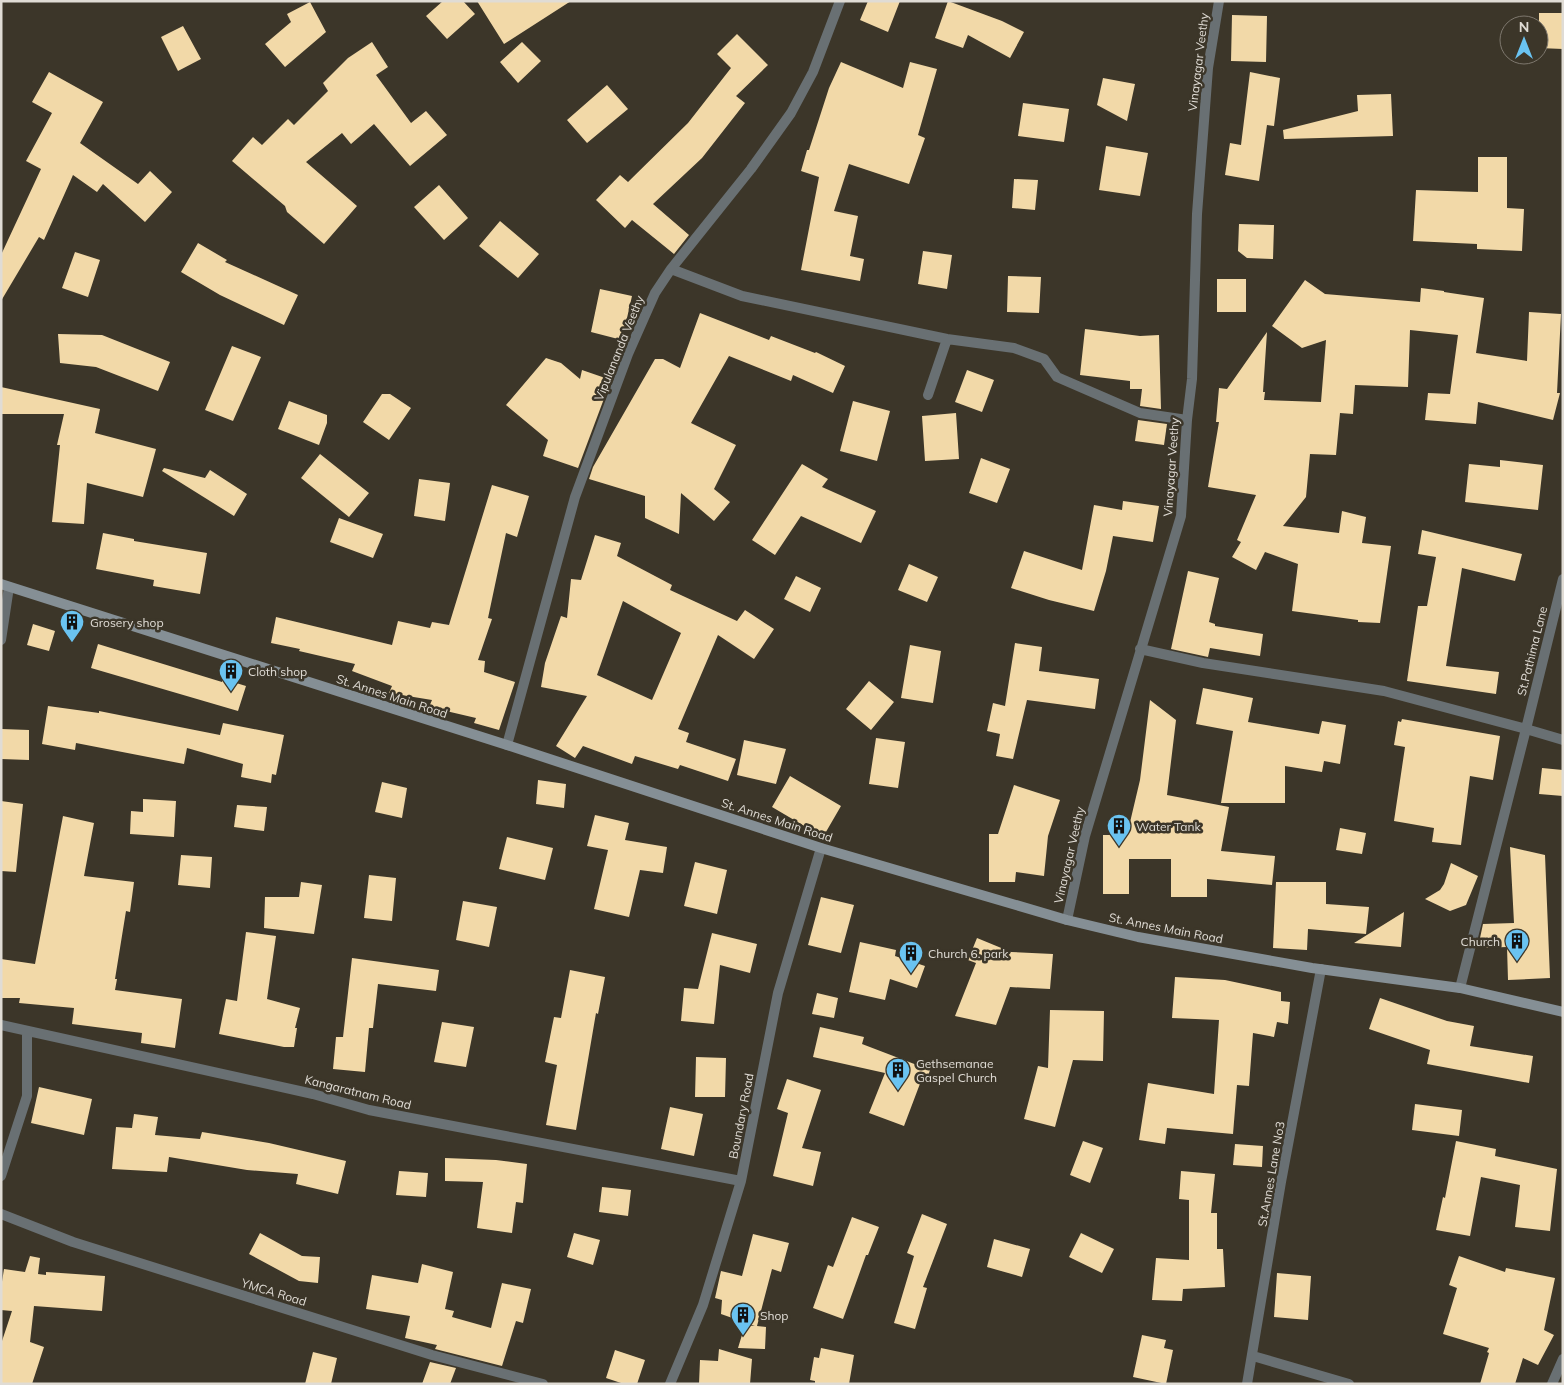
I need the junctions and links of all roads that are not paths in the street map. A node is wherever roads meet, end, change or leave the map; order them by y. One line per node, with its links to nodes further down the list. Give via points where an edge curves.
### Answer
1 (840, 1): 3 (street, Vipulananda Veethy, via 813,72 791,113)
2 (1218, 1): 6 (street, Vinayagar Veethy, via 1208,68 1197,214 1192,379)
3 (671, 269): 4 (street, via 742,296); 13 (street, Vipulananda Veethy, via 655,293 628,354 575,497)
4 (947, 339): 5 (street); 6 (street, via 1014,348 1044,359 1057,377 1140,413)
5 (928, 395)
6 (1187, 420): 10 (street, Vinayagar Veethy, via 1181,516)
7 (1563, 579): 11 (street, St.Pathima Lane)
8 (5, 586): 9 (street); 13 (street, St. Annes Main Road)
9 (1, 640)
10 (1140, 649): 11 (street, via 1203,663 1384,691); 15 (street, Vinayagar Veethy, via 1085,836)
11 (1526, 729): 12 (street); 17 (street, St.Pathima Lane)
12 (1563, 740)
13 (507, 745): 14 (street, St. Annes Main Road)
14 (820, 848): 15 (street, St. Annes Main Road); 22 (street, Boundary Road, via 778,993)
15 (1067, 920): 16 (street, St. Annes Main Road)
16 (1321, 969): 17 (street, St. Annes Main Road); 24 (street, St.Annes Lane No3, via 1281,1182)
17 (1460, 988): 18 (street, St. Annes Main Road)
18 (1563, 1012)
19 (1, 1025): 20 (street, Kangaratnam Road)
20 (27, 1031): 21 (street, via 27,1096); 22 (street, Kangaratnam Road, via 313,1094 369,1110)
21 (1, 1176)
22 (741, 1181): 27 (street, Boundary Road, via 703,1305)
23 (1, 1214): 26 (street, YMCA Road, via 73,1242 422,1352)
24 (1253, 1356): 28 (street, St.Annes Lane No3); 29 (street)
25 (1563, 1359): 30 (street)
26 (543, 1384)
27 (670, 1384)
28 (1247, 1384)
29 (1349, 1384)
30 (1552, 1384)

